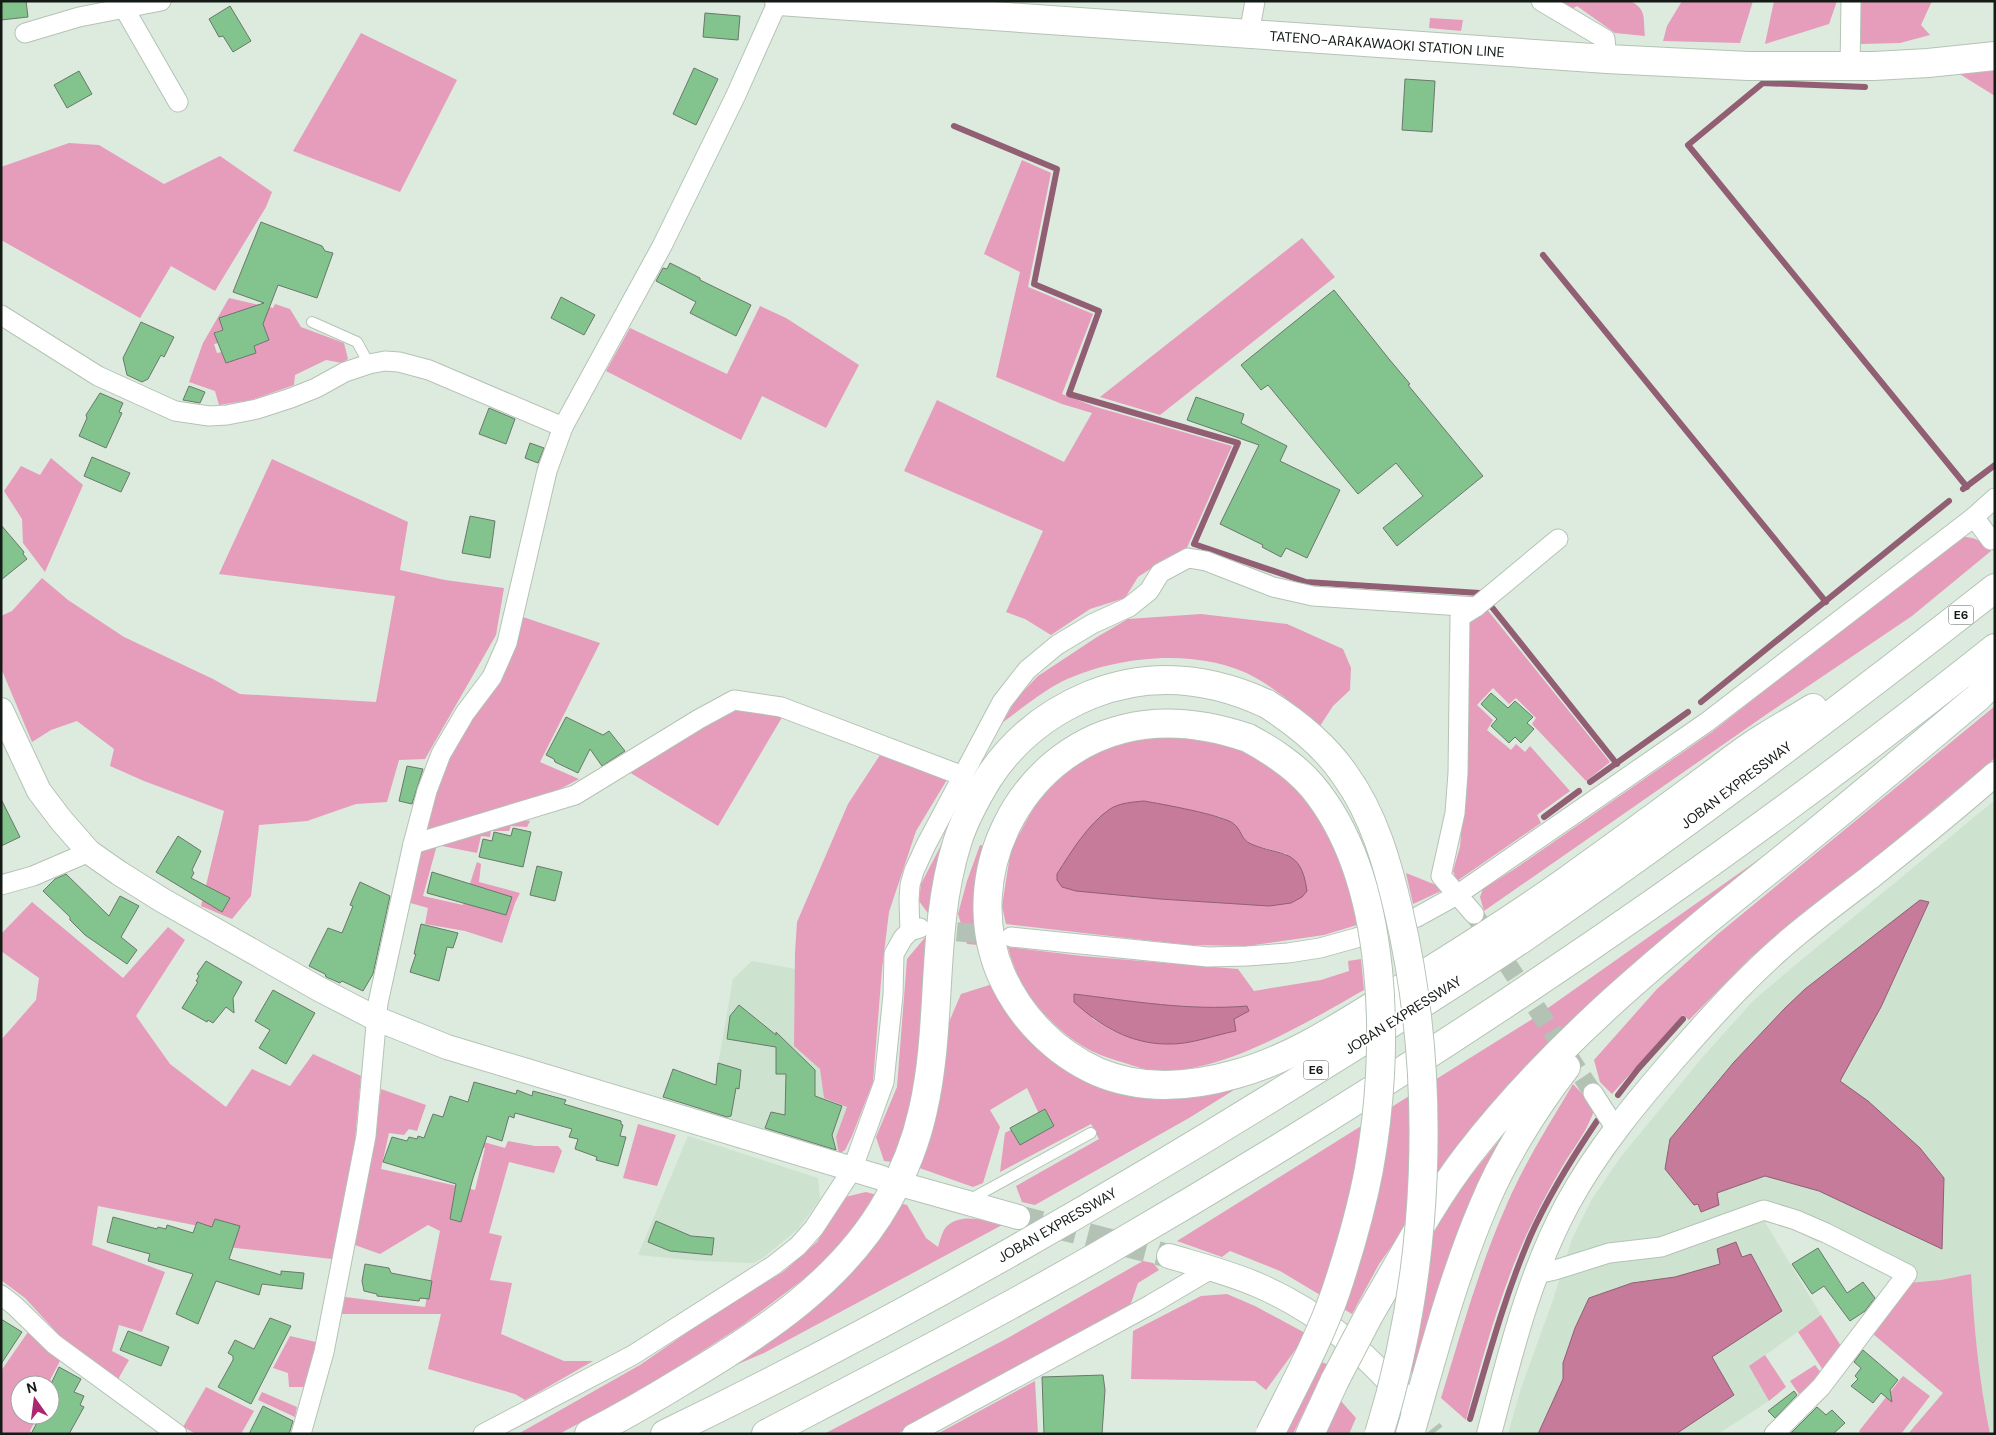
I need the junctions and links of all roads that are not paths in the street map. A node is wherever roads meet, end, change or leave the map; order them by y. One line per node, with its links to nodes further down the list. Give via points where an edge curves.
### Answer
1 (162, 1): 6 (street)
2 (779, 1): 8 (main road, TATENO-ARAKAWAOKI STATION LINE); 16 (street, via 662,246)
3 (1255, 1): 8 (street)
4 (1541, 1): 10 (street, via 1605,40)
5 (1851, 1): 11 (street)
6 (124, 8): 7 (street); 12 (street)
7 (25, 32)
8 (1249, 34): 10 (main road, TATENO-ARAKAWAOKI STATION LINE)
9 (1995, 56): 11 (main road, TATENO-ARAKAWAOKI STATION LINE)
10 (1607, 59): 11 (main road, TATENO-ARAKAWAOKI STATION LINE)
11 (1850, 67)
12 (178, 102)
13 (1, 315): 15 (street, via 98,376 175,411 209,416 257,409 292,398)
14 (312, 322): 15 (lane, via 357,342)
15 (369, 364): 16 (street, via 399,362 429,370)
16 (563, 427): 29 (street, via 547,471 507,643 492,677 465,713 441,754)
17 (1995, 498): 18 (street)
18 (1974, 517): 20 (street); 32 (street, via 1707,722)
19 (1558, 539): 22 (street)
20 (1990, 540)
21 (1995, 588): 23 (main road, JOBAN EXPRESSWAY / E6)
22 (1476, 607): 28 (street, via 1313,596 1272,587 1206,561 1188,558 1160,573 1149,591 1129,607 1057,645 1027,670 1002,702); 32 (street, via 1460,616 1458,773 1455,814 1441,876)
23 (1927, 642): 55 (main road, JOBAN EXPRESSWAY / E6, via 1661,841 1521,939 1397,1020 1067,1220 874,1327); 58 (main road, bridge, via 1762,738 1572,878 1436,967 1350,1020 1296,1050 1240,1073 1185,1085 1153,1086 1124,1081 1068,1056 1020,1010 1004,981 991,945 987,919 988,886 998,841 1010,815 1026,793 1073,750 1097,737 1148,724 1197,724 1223,729 1248,738 1293,767 1311,786 1340,829 1357,870 1368,908 1377,966 1380,1025 1379,1086 1374,1134 1360,1208 1322,1330)
24 (1995, 648): 56 (main road, via 1684,882 1396,1075 1246,1169 1100,1254)
25 (1995, 680): 35 (main road)
26 (1, 710): 30 (street, via 39,791)
27 (1995, 774): 38 (street, via 1797,933 1749,977 1691,1039)
28 (963, 776): 29 (street, via 781,706 734,700 575,795); 40 (street, via 912,878 909,900 915,930 903,938 894,954 884,1082)
29 (413, 844): 36 (street)
30 (90, 852): 31 (street, via 33,876); 36 (street, via 162,900)
31 (1, 885)
32 (1457, 895): 33 (street); 34 (street, via 1408,920 1320,948 1288,953 1208,956)
33 (1474, 914)
34 (1011, 937)
35 (1638, 979): 59 (main road, bridge, via 1556,1056 1467,1156 1437,1199 1369,1315); 62 (main road, via 1541,1100 1504,1163 1468,1243)
36 (375, 1018): 40 (street, via 447,1047); 52 (street, via 366,1136 324,1352)
37 (1593, 1093): 38 (street)
38 (1616, 1129): 47 (street, via 1568,1204)
39 (1091, 1133): 43 (lane)
40 (852, 1170): 41 (street); 53 (street, via 814,1228 774,1265 633,1355)
41 (882, 1178)
42 (911, 1187): 43 (street)
43 (965, 1202): 44 (street)
44 (1018, 1217)
45 (1169, 1256): 46 (street)
46 (1211, 1269): 50 (street, via 1258,1285 1307,1310 1365,1356); 57 (street, via 1150,1306)
47 (1537, 1274): 63 (street); 64 (street, via 1609,1253 1661,1247 1764,1210 1826,1233 1908,1274 1821,1387)
48 (1, 1295): 51 (street, via 54,1344)
49 (1401, 1345): 54 (main road, bridge, via 1418,1244 1423,1131 1421,1074 1412,978 1383,852 1358,795 1340,768 1290,718 1242,692 1213,684 1156,680 1102,691 1061,709 1031,729 1012,748 980,791 957,844 944,906 923,1110 902,1174 869,1229 830,1275 770,1325 718,1360); 60 (main road, bridge); 61 (main road, bridge)
50 (1408, 1402)
51 (177, 1434)
52 (302, 1434)
53 (483, 1434)
54 (590, 1434)
55 (664, 1434)
56 (766, 1434)
57 (912, 1434)
58 (1270, 1434)
59 (1310, 1434)
60 (1367, 1434)
61 (1379, 1434)
62 (1410, 1434)
63 (1489, 1434)
64 (1774, 1434)

